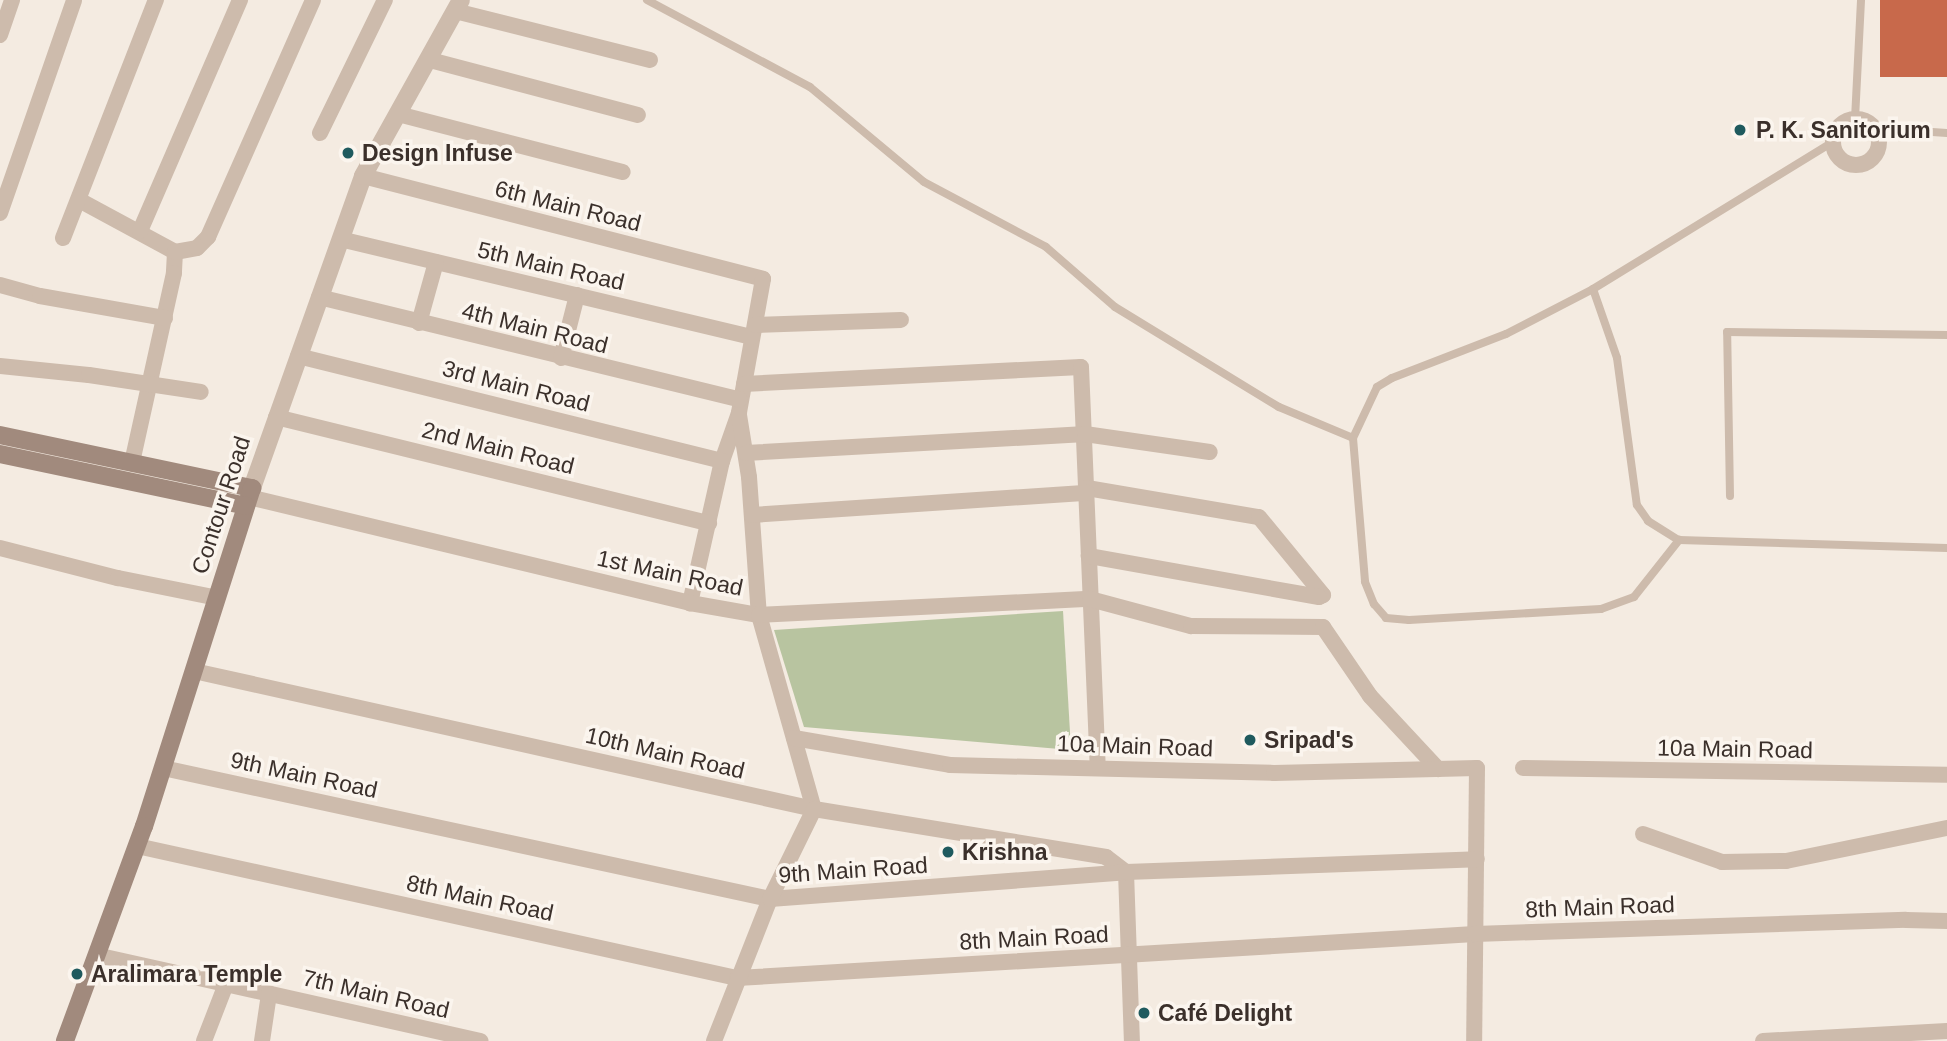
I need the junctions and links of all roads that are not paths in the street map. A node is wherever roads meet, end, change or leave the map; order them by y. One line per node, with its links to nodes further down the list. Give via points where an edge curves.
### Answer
1 (12, 0): 10 (street)
2 (74, 0): 23 (street)
3 (156, 0): 22 (street)
4 (240, 0): 24 (street)
5 (313, 0): 27 (street, via 208,237 197,248)
6 (385, 0): 17 (street)
7 (647, 0): 47 (lane, via 810,88 924,182 1046,247 1115,306 1279,407)
8 (1860, 0): 15 (lane)
9 (458, 6): 11 (street, Contour Road); 12 (street)
10 (0, 35)
11 (430, 60): 13 (street, Contour Road); 14 (street)
12 (650, 60)
13 (398, 114): 20 (street); 21 (street, Contour Road)
14 (638, 115)
15 (1855, 119): 16 (street); 19 (street, via 1842,124)
16 (1874, 128): 18 (lane); 19 (street, via 1878,149 1863,163 1842,161)
17 (320, 133)
18 (1947, 133)
19 (1832, 142): 30 (lane)
20 (623, 172)
21 (363, 176): 26 (street, Contour Road); 36 (street, 6th Main Road, via 763,279)
22 (79, 200): 24 (street); 25 (street)
23 (0, 213)
24 (139, 231): 27 (street)
25 (63, 238)
26 (340, 239): 28 (street, 5th Main Road); 32 (street, Contour Road)
27 (175, 252): 33 (street)
28 (436, 262): 31 (street, 5th Main Road); 35 (street)
29 (0, 285): 33 (street)
30 (1593, 289): 47 (lane, via 1506,334 1377,387); 59 (lane, via 1617,358 1637,505 1648,521)
31 (577, 295): 36 (street, 5th Main Road); 39 (street)
32 (319, 297): 35 (street, 4th Main Road); 38 (street, Contour Road)
33 (165, 318): 41 (street)
34 (901, 320): 36 (street, 5th Main Road)
35 (419, 323): 39 (street, 4th Main Road)
36 (753, 331): 43 (street)
37 (1947, 335): 55 (lane, via 1727,332)
38 (298, 356): 44 (street, Contour Road); 52 (street, 3rd Main Road)
39 (561, 358): 43 (street, 4th Main Road)
40 (0, 366): 41 (street)
41 (151, 384): 42 (street); 51 (street)
42 (201, 392)
43 (741, 399): 45 (street, 4th Main Road, via 1082,367); 49 (street); 52 (street)
44 (276, 417): 56 (street, Contour Road); 58 (street, 2nd Main Road)
45 (1085, 434): 48 (street); 49 (street); 54 (street)
46 (0, 435): 51 (main road)
47 (1353, 438): 59 (lane, via 1365,582 1386,618 1601,609 1634,597)
48 (1210, 452)
49 (746, 453): 53 (street)
50 (0, 454): 56 (main road)
51 (132, 463): 56 (main road)
52 (721, 468): 53 (street, 3rd Main Road); 58 (street)
53 (748, 477): 57 (street)
54 (1087, 490): 57 (street); 62 (street); 62 (street, via 1259,517 1323,595)
55 (1730, 496)
56 (249, 497): 63 (main road, Contour Road); 65 (street, 1st Main Road)
57 (752, 515): 66 (street)
58 (709, 523): 65 (street)
59 (1678, 540): 61 (lane)
60 (0, 548): 63 (street)
61 (1947, 548)
62 (1089, 556): 64 (street)
63 (217, 598): 67 (main road, Contour Road)
64 (1090, 599): 66 (street, 1st Main Road); 69 (street); 72 (street, 1st Main Road, via 1191,626 1323,627 1370,696)
65 (690, 603): 66 (street, 1st Main Road)
66 (759, 615): 68 (street)
67 (194, 671): 70 (main road, Contour Road); 74 (street, 10th Main Road)
68 (794, 738): 69 (street, 10a Main Road, via 950,765); 74 (street)
69 (1098, 767): 72 (street, 10a Main Road, via 1274,773)
70 (163, 768): 77 (main road, Contour Road); 80 (street, 9th Main Road)
71 (1523, 768): 73 (street, 10a Main Road)
72 (1438, 769): 78 (street, 10a Main Road, via 1477,768)
73 (1947, 775)
74 (814, 809): 79 (street, 10th Main Road, via 1106,858); 80 (street)
75 (1947, 828): 76 (street, via 1786,861 1722,862)
76 (1643, 834)
77 (137, 846): 83 (main road, Contour Road); 85 (street, 8th Main Road)
78 (1477, 859): 79 (street, 9th Main Road); 82 (street)
79 (1126, 872): 80 (street, 9th Main Road); 84 (street)
80 (770, 899): 85 (street)
81 (1947, 921): 82 (street, 8th Main Road)
82 (1475, 934): 84 (street, 8th Main Road); 97 (street)
83 (96, 955): 86 (street, 7th Main Road); 91 (main road, Contour Road)
84 (1128, 955): 85 (street, 8th Main Road); 96 (street)
85 (737, 978): 95 (street)
86 (226, 984): 87 (street, 7th Main Road); 92 (street)
87 (269, 994): 89 (street, 7th Main Road); 93 (street)
88 (1947, 1031): 90 (street)
89 (450, 1038): 94 (street, 7th Main Road)
90 (1822, 1040): 98 (street)
91 (65, 1041)
92 (204, 1041)
93 (262, 1041)
94 (481, 1041)
95 (714, 1041)
96 (1132, 1041)
97 (1474, 1041)
98 (1763, 1041)

